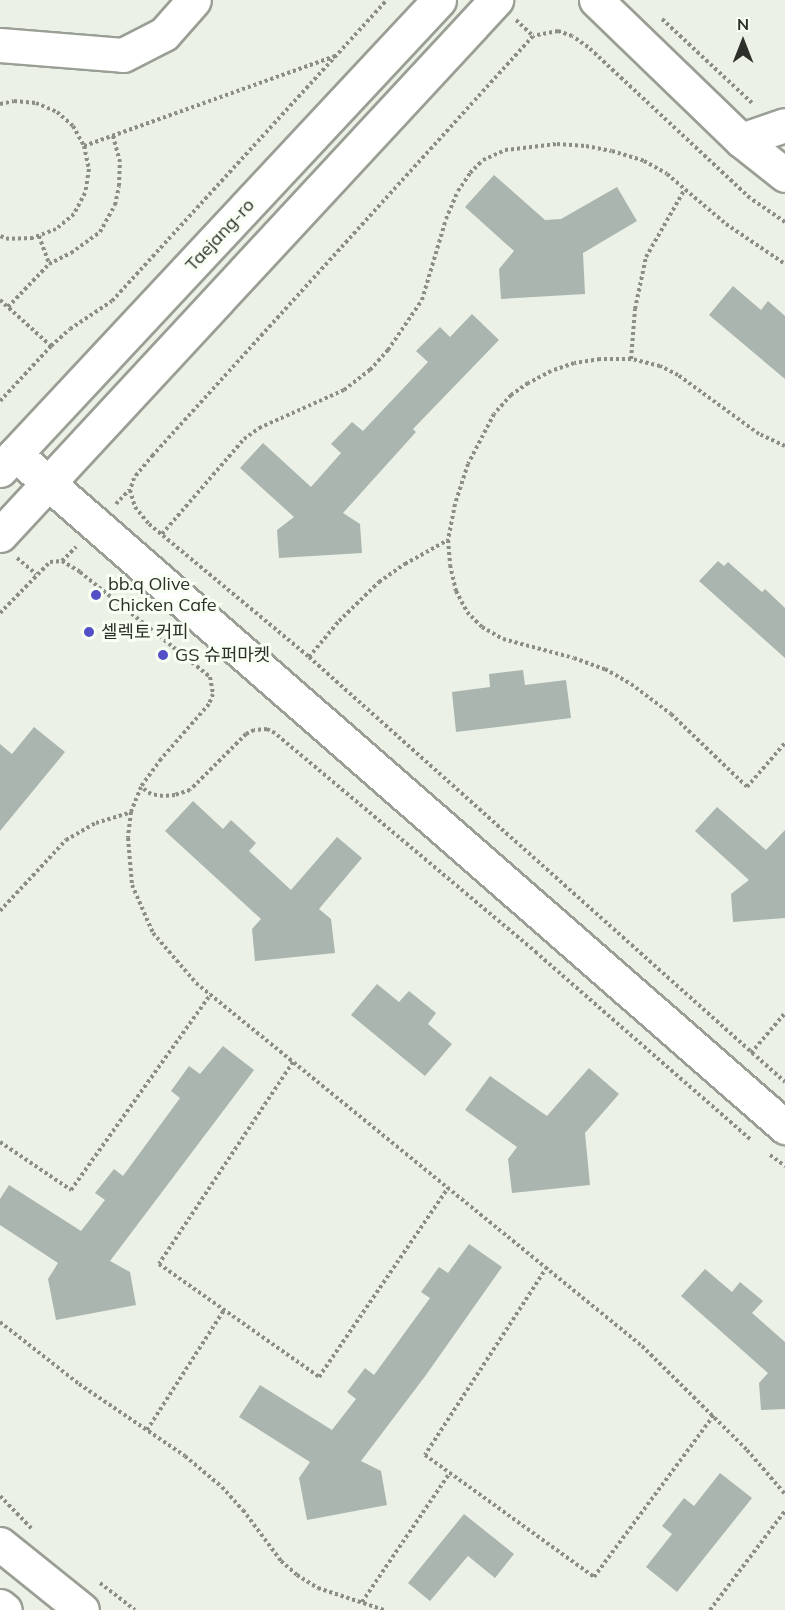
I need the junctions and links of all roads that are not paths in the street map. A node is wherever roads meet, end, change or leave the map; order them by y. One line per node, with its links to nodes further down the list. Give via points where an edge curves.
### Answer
1 (194, 0): 5 (street, via 164,34 123,55)
2 (439, 0): 9 (street, Taejang-ro)
3 (496, 0): 10 (street)
4 (596, 0): 7 (street)
5 (0, 45)
6 (781, 126): 7 (street)
7 (741, 140): 8 (street)
8 (785, 175)
9 (7, 462): 10 (street)
10 (48, 482): 11 (street); 12 (street)
11 (0, 535)
12 (777, 1140)
13 (0, 1544): 16 (street)
14 (0, 1606): 15 (street)
15 (5, 1610)
16 (81, 1610)

